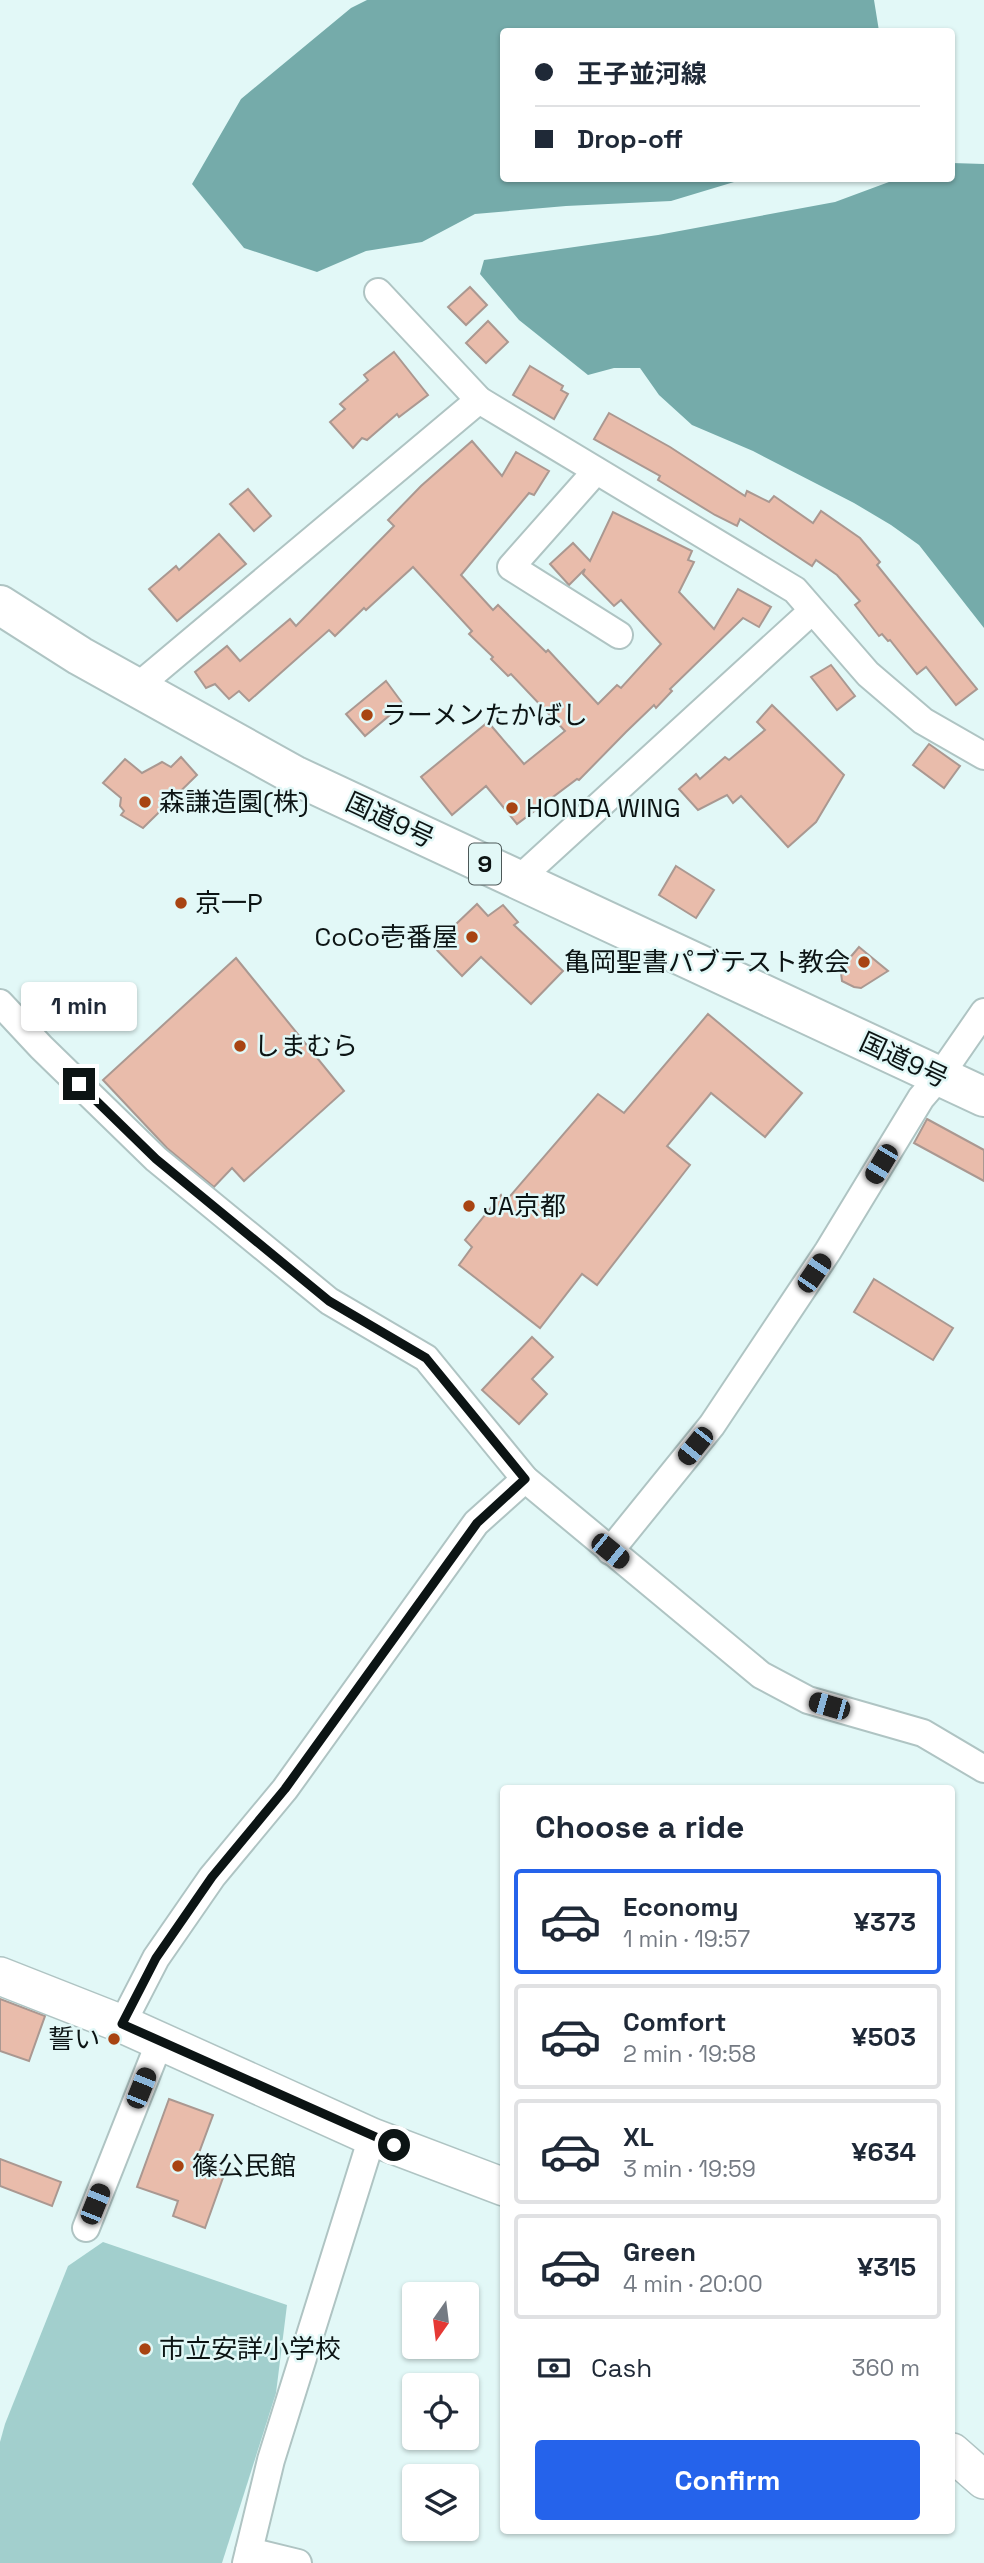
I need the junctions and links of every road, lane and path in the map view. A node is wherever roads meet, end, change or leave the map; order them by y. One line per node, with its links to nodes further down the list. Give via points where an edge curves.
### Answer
1 (378, 292): 2 (street)
2 (479, 400): 3 (street); 7 (street)
3 (596, 471): 5 (street, via 795,590); 6 (street, via 511,567)
4 (0, 605): 7 (highway, 国道9号 / 9)
5 (812, 611): 8 (street, via 868,674 923,721); 9 (street)
6 (619, 635)
7 (137, 687): 9 (highway, 国道9号 / 9, via 296,776)
8 (984, 756)
9 (519, 880): 12 (highway, 国道9号 / 9)
10 (0, 1003): 14 (street, via 156,1159 329,1301 426,1358)
11 (984, 1012): 12 (street)
12 (939, 1077): 13 (highway, 国道9号 / 9); 15 (street, via 921,1098 828,1251 712,1425)
13 (984, 1097)
14 (525, 1479): 15 (street); 18 (street, via 477,1523 285,1789 212,1877 156,1958)
15 (610, 1551): 16 (street, via 761,1675 808,1700 923,1732)
16 (984, 1769)
17 (0, 1976): 18 (main road)
18 (122, 2024): 19 (main road)
19 (160, 2041): 20 (main road); 22 (street)
20 (372, 2137): 21 (main road); 25 (street, via 271,2460)
21 (500, 2185)
22 (86, 2228)
23 (955, 2455): 24 (main road)
24 (984, 2480)
25 (247, 2557): 26 (street)
26 (298, 2563)

